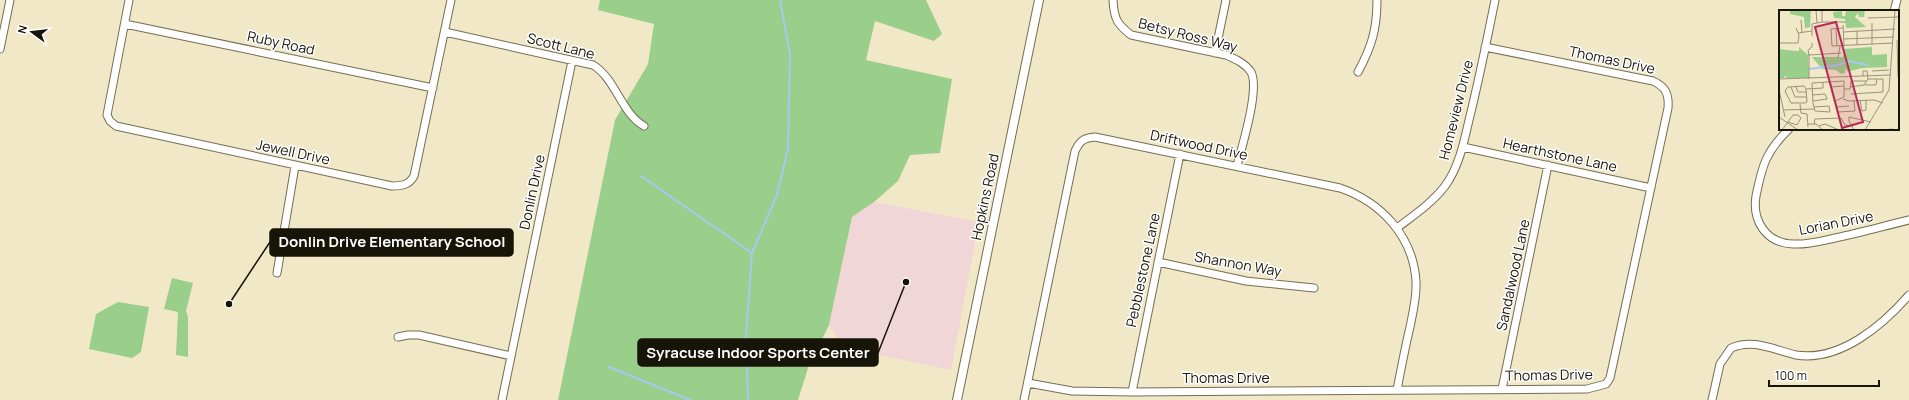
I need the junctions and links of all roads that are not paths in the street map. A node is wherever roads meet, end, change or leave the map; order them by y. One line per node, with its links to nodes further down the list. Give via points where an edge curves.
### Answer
1 (10, 0): 14 (street)
2 (130, 0): 11 (street, Jewell Drive)
3 (451, 0): 12 (street, Jewell Drive)
4 (1039, 0): 40 (street, Hopkins Road)
5 (1113, 0): 15 (street, Betsy Ross Way, via 1119,25 1131,35)
6 (1226, 0): 15 (street)
7 (1377, 0): 17 (street, via 1374,35 1370,50)
8 (1495, 0): 13 (street, Homeview Drive)
9 (1897, 0): 10 (street)
10 (1894, 10)
11 (125, 24): 18 (street, Ruby Road); 24 (street, Jewell Drive, via 107,115 110,121 116,126)
12 (445, 32): 16 (street, Scott Lane); 18 (street, Jewell Drive)
13 (1485, 47): 21 (street, Homeview Drive); 26 (street, Thomas Drive, via 1653,81 1661,85 1667,91 1669,99)
14 (0, 49)
15 (1215, 52): 25 (street, Betsy Ross Way, via 1239,61 1248,68 1254,83 1254,93)
16 (572, 61): 19 (street, Scott Lane, via 593,65 599,69 636,121); 34 (street, Donlin Drive)
17 (1358, 72)
18 (433, 88): 24 (street, Jewell Drive, via 414,176 408,183 392,186)
19 (644, 126)
20 (1788, 130): 27 (street, Lorian Drive, via 1768,154 1760,177 1755,211 1761,227 1768,234 1784,243 1812,243)
21 (1463, 147): 23 (street, Hearthstone Lane); 28 (street, Homeview Drive, via 1445,185 1430,202)
22 (1180, 154): 25 (street, Driftwood Drive); 29 (street, Pebblestone Lane); 35 (street, Driftwood Drive, via 1095,138 1086,138 1080,142 1075,151)
23 (1548, 165): 26 (street, Hearthstone Lane); 36 (street, Sandalwood Lane)
24 (295, 166): 30 (street)
25 (1237, 166): 28 (street, Driftwood Drive, via 1352,192 1376,206)
26 (1651, 188): 36 (street, Thomas Drive, via 1610,378 1606,384 1587,389)
27 (1909, 220)
28 (1397, 228): 37 (street, Driftwood Drive, via 1409,251 1416,282 1414,308)
29 (1158, 262): 31 (street, Shannon Way, via 1246,281); 38 (street, Pebblestone Lane)
30 (277, 273)
31 (1314, 288)
32 (1909, 295): 42 (street, via 1877,327 1857,341 1828,352 1798,355 1749,343 1731,348 1719,366)
33 (398, 337): 34 (street, via 419,336)
34 (511, 356): 39 (street, Donlin Drive)
35 (1028, 383): 38 (street, Thomas Drive, via 1072,391); 41 (street, Driftwood Drive)
36 (1502, 389): 37 (street, Thomas Drive)
37 (1397, 390): 38 (street, Thomas Drive)
38 (1132, 392)
39 (502, 400)
40 (957, 400)
41 (1024, 400)
42 (1712, 400)

